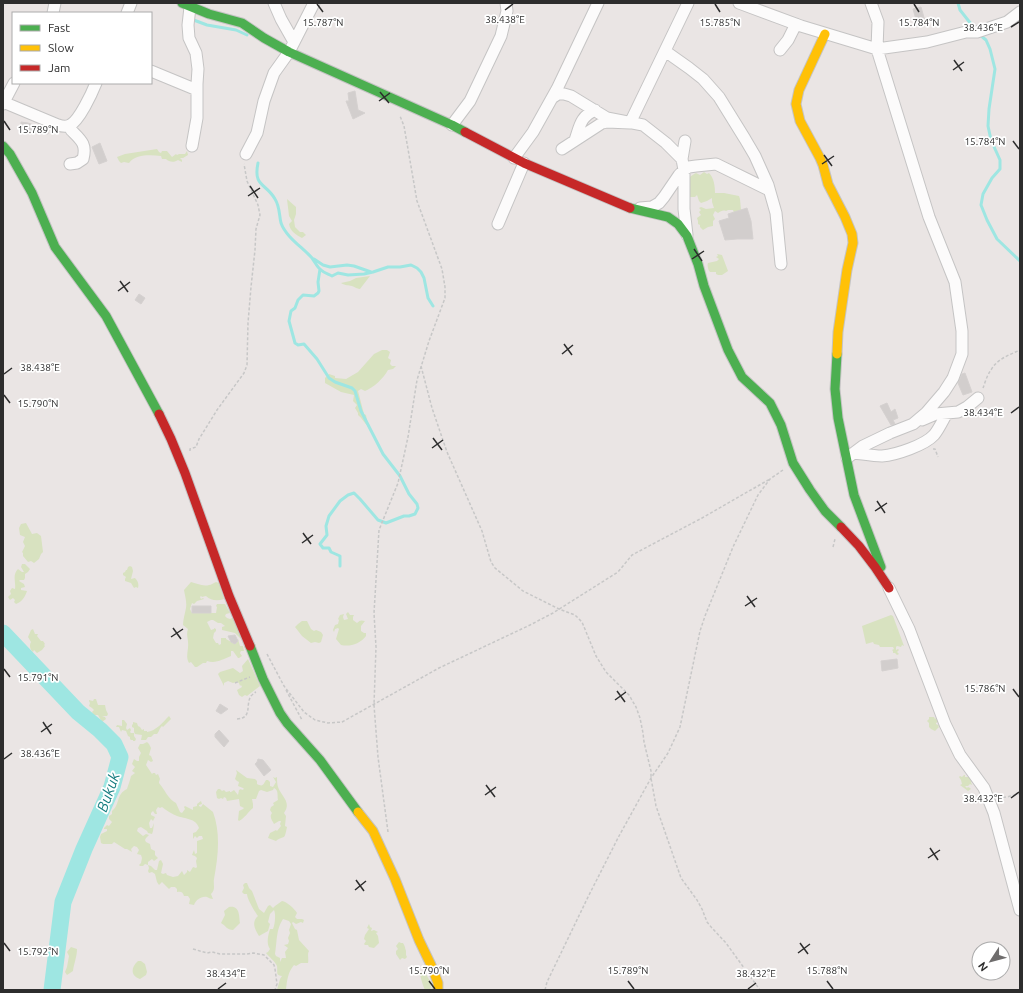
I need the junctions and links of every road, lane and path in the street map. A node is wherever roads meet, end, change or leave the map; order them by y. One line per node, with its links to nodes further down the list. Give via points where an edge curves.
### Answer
1 (274, 3): 12 (street)
2 (314, 3): 12 (street)
3 (506, 3): 27 (street, via 507,11 501,36 470,101)
4 (598, 3): 20 (street)
5 (688, 3): 14 (street)
6 (739, 3): 10 (street)
7 (871, 3): 13 (street, via 878,22)
8 (186, 5): 12 (street, via 242,23 264,38); 19 (street, via 189,38 196,53)
9 (1020, 12): 13 (street, via 1007,22 977,32)
10 (796, 24): 11 (street); 15 (street)
11 (825, 34): 13 (street); 50 (street, via 796,104 800,121 820,158 828,184 852,234 853,243 838,332 835,389 838,418)
12 (291, 47): 27 (street); 34 (street, via 274,74 264,101 257,133)
13 (877, 49): 48 (street, via 929,217 955,282 962,331 962,354 953,378 926,413)
14 (665, 50): 26 (street); 39 (street, via 703,79 719,97 746,139)
15 (780, 50)
16 (152, 71): 19 (street)
17 (14, 84): 22 (street)
18 (96, 84): 28 (street, via 78,117)
19 (197, 90): 32 (street, via 197,118)
20 (552, 98): 21 (street, via 564,94); 35 (street, via 533,132)
21 (576, 99): 23 (street); 25 (street, via 585,111)
22 (4, 103): 28 (street)
23 (595, 110): 25 (street); 26 (street, via 607,118)
24 (400, 116): 45 (path, via 417,201 442,269 445,287 445,298)
25 (584, 116): 29 (street)
26 (630, 123): 29 (street, via 607,122); 38 (street, via 643,125 666,143)
27 (452, 125): 35 (street)
28 (67, 128): 37 (street, via 85,147 83,159)
29 (576, 140): 33 (street)
30 (686, 141): 38 (street)
31 (3, 146): 56 (street, via 32,193 55,247 106,316 156,406 185,473)
32 (192, 146)
33 (562, 149)
34 (246, 154): 49 (path, via 244,162 247,181 260,215 256,229 247,365 216,410 196,447 190,450)
35 (514, 158): 36 (street)
36 (524, 163): 40 (street); 41 (street)
37 (70, 164)
38 (683, 164): 39 (street, via 689,167 716,164); 40 (street, via 679,175 658,203 652,207); 42 (street)
39 (769, 190): 43 (street, via 776,213)
40 (631, 208): 42 (street, via 668,217 678,224)
41 (498, 224)
42 (687, 236): 51 (street, via 728,350 742,377 770,403 781,425)
43 (781, 264)
44 (1020, 350): 46 (path, via 994,366)
45 (421, 366): 54 (path, via 447,452 482,531 491,562 523,591); 58 (path, via 416,380 398,483 379,530 374,613)
46 (978, 398): 47 (street, via 958,412)
47 (946, 413): 48 (street, via 936,414); 50 (street, via 934,435 926,442 896,454)
48 (913, 424): 50 (street, via 863,446)
49 (191, 455)
50 (851, 455): 53 (street, via 854,496)
51 (793, 463): 52 (path); 53 (street, via 825,511 860,546)
52 (770, 479): 54 (path, via 632,555 618,572); 60 (path, via 758,495 732,547 700,631 680,727 668,753)
53 (889, 588): 61 (street, via 909,629 960,755)
54 (560, 609): 58 (path, via 439,668); 60 (path, via 582,622 596,656 606,672 636,706)
55 (266, 652): 58 (path, via 284,686 304,712 315,720 328,723 342,722)
56 (262, 676): 57 (path); 59 (path, via 263,685 251,696 245,717); 67 (street, via 287,723 320,760 373,831 431,965)
57 (235, 683)
58 (374, 705): 63 (path)
59 (237, 719)
60 (651, 778): 68 (path, via 589,895); 69 (path, via 656,806 681,878 697,900 707,922 726,943)
61 (984, 788): 62 (path, via 1001,798); 64 (street, via 994,813)
62 (1020, 794)
63 (388, 836)
64 (1020, 910)
65 (193, 949): 66 (path, via 206,953 264,955 274,965 277,979)
66 (275, 990)
67 (438, 990)
68 (545, 990)
69 (760, 990)

